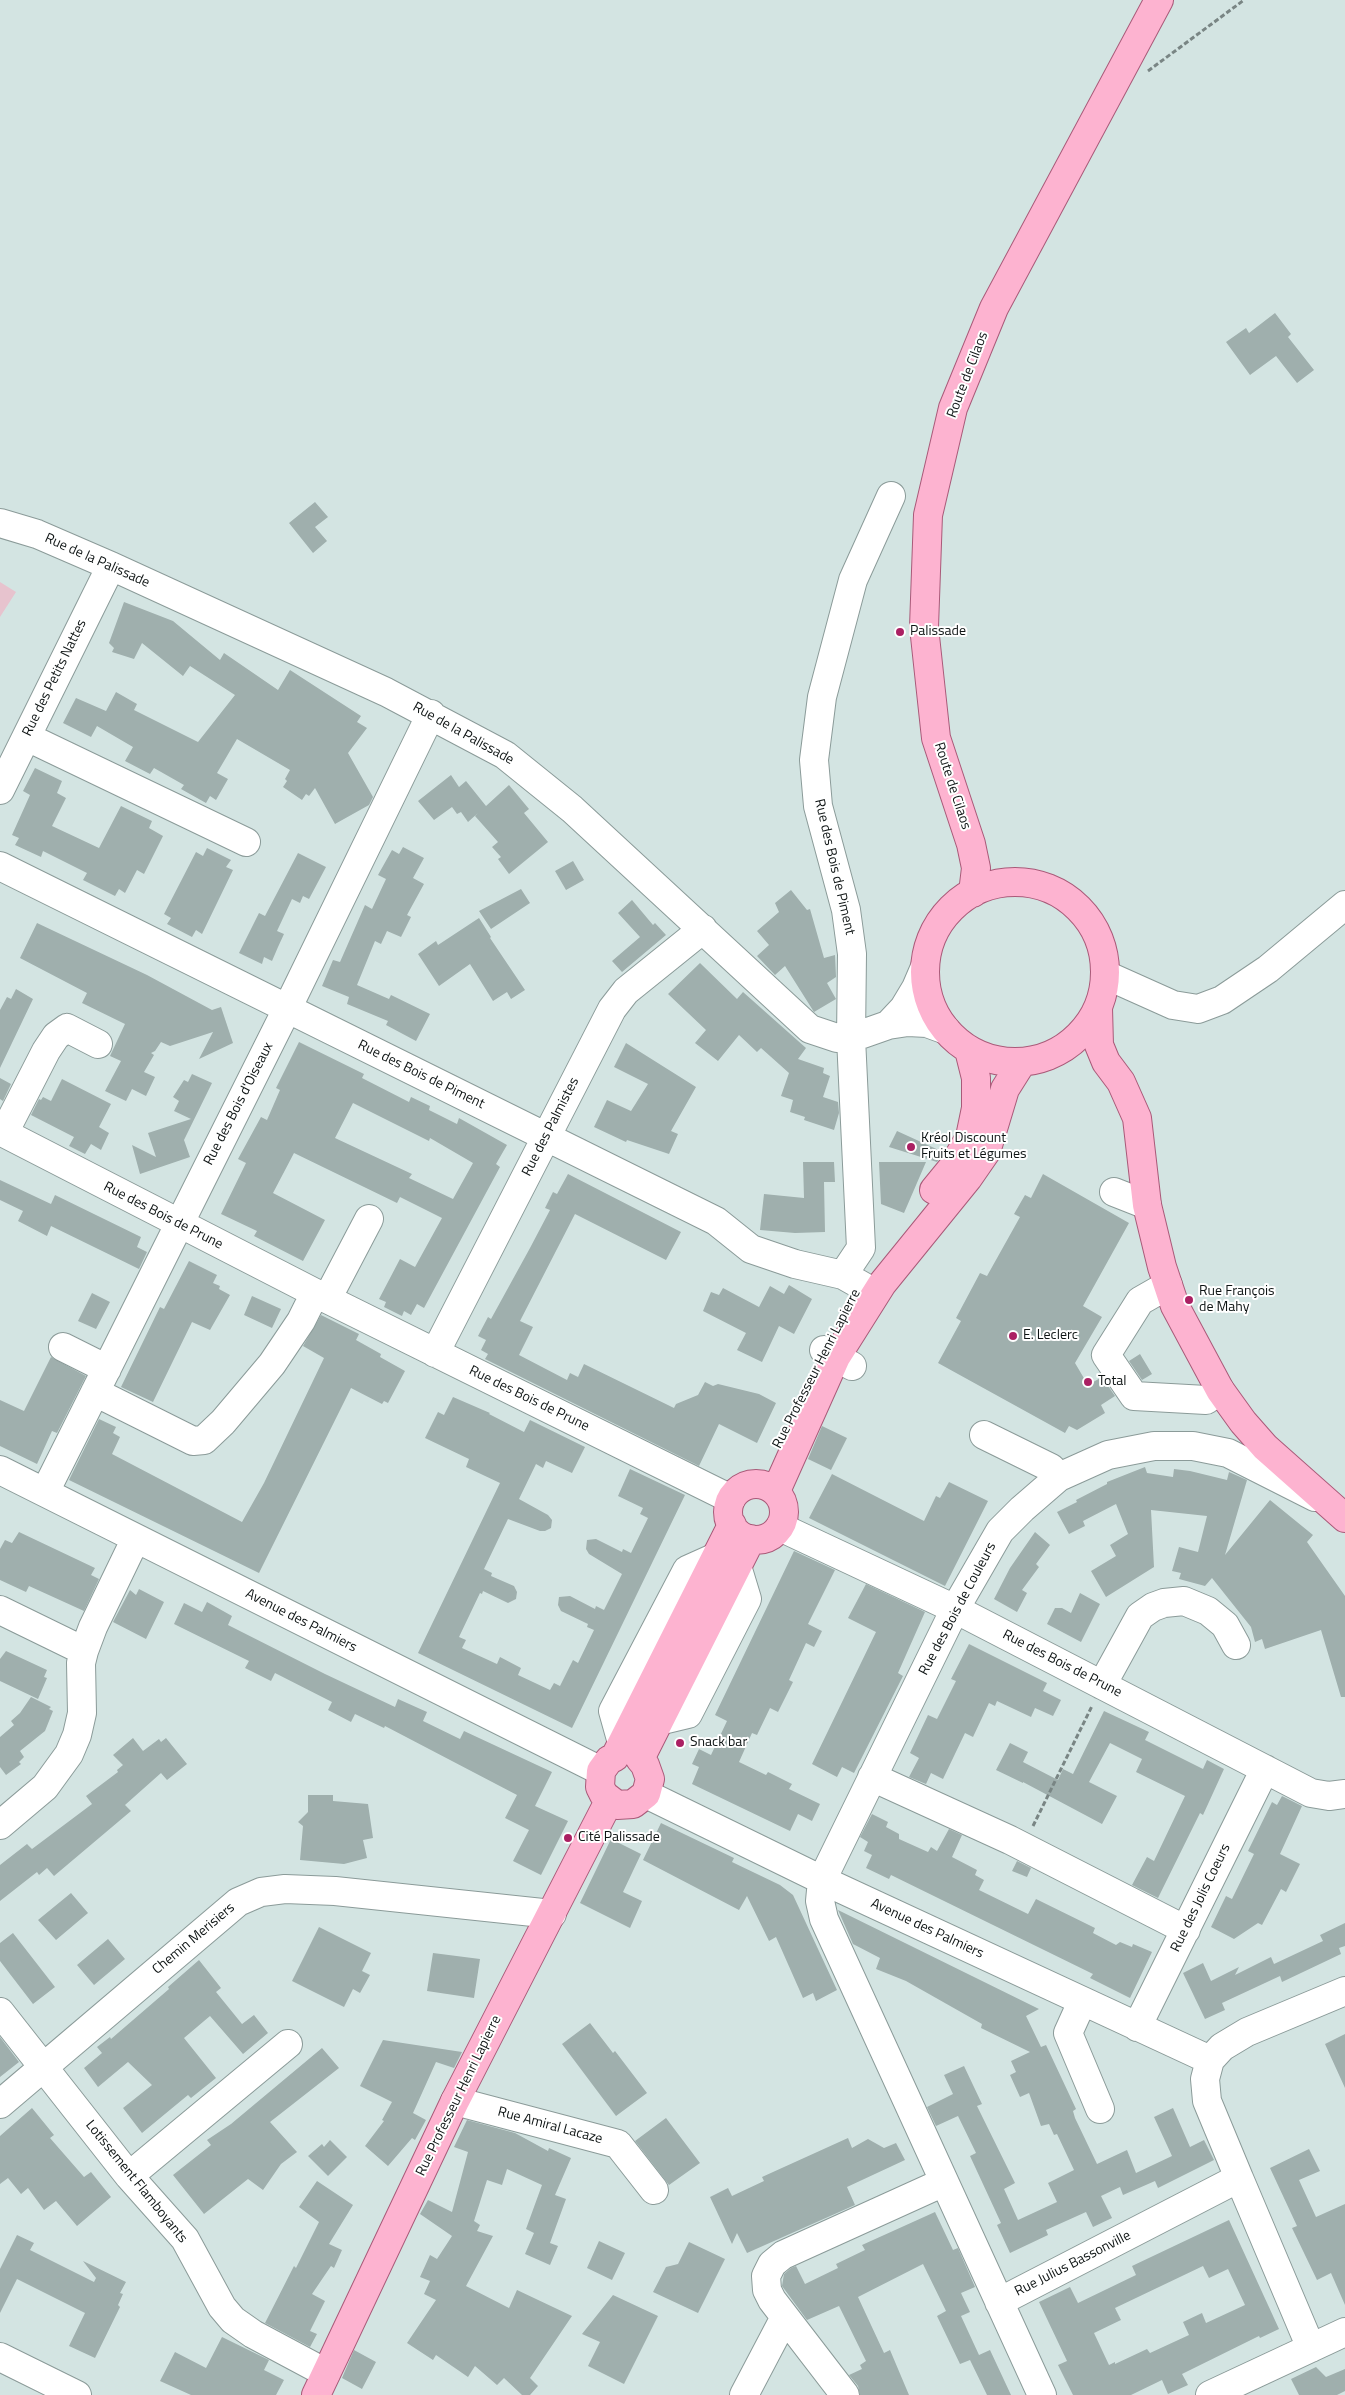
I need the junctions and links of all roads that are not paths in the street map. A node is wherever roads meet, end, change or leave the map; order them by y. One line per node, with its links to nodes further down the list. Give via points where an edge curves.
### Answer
1 (1159, 0): 9 (main road, Route de Cilaos, via 994,308 953,408 928,516 924,627 936,738)
2 (891, 496): 21 (street, Rue des Bois de Piment, via 853,580 822,697 814,760 818,806 846,910 852,954)
3 (0, 523): 4 (street, Rue de la Palissade, via 37,534)
4 (111, 566): 5 (street, Rue de la Palissade); 6 (street, Rue des Petits Nattes)
5 (431, 714): 14 (street, Rue de la Palissade, via 505,755 572,809); 17 (street, Rue des Bois d'Oiseaux)
6 (26, 737): 7 (street, Rue des Petits Nattes); 8 (street)
7 (0, 790)
8 (246, 842)
9 (971, 844): 11 (main road, Route de Cilaos, via 997,872); 12 (main road, Route de Cilaos, via 976,868)
10 (0, 866): 17 (street, Rue des Bois de Piment)
11 (1013, 882): 12 (main road, via 992,885); 16 (main road, via 1042,885 1068,898 1089,919 1102,946)
12 (973, 893): 15 (main road, via 945,916 935,932)
13 (1345, 905): 16 (street, via 1268,969 1222,1000 1198,1009 1173,1005)
14 (703, 929): 21 (street, Rue de la Palissade, via 810,1030 837,1038); 28 (street, Rue des Palmistes, via 626,991 612,1009)
15 (926, 967): 19 (street, Rue de la Palissade, via 904,1008); 20 (main road, via 933,1009)
16 (1106, 975): 18 (main road)
17 (287, 1008): 28 (street, Rue des Bois de Piment); 32 (street, Rue des Bois d'Oiseaux)
18 (1098, 1008): 23 (main road, via 1080,1035); 26 (main road, via 1099,1045)
19 (888, 1025): 20 (street, Rue de la Palissade, via 908,1022); 21 (street, Rue de la Palissade)
20 (946, 1030): 24 (main road)
21 (851, 1038): 33 (street, Rue des Bois de Piment)
22 (98, 1044): 27 (street, via 66,1028 56,1036)
23 (1063, 1049): 25 (main road, via 1043,1058); 26 (main road)
24 (969, 1050): 25 (main road, via 995,1060); 33 (main road, Rue Professeur Henri Lapierre, via 976,1088 970,1137 952,1168)
25 (1022, 1062): 33 (main road, Rue Professeur Henri Lapierre, via 1005,1089 986,1152 968,1178)
26 (1106, 1062): 30 (main road, via 1121,1082 1137,1118)
27 (2, 1132): 32 (street, Rue des Bois de Prune)
28 (547, 1138): 33 (street, Rue des Bois de Piment, via 716,1221 751,1249); 37 (street, Rue des Palmistes)
29 (1114, 1192): 30 (street)
30 (1147, 1205): 34 (main road)
31 (369, 1219): 35 (street)
32 (179, 1224): 35 (street, Rue des Bois de Prune); 38 (street, Rue des Bois d'Oiseaux)
33 (860, 1284): 43 (main road, Rue Professeur Henri Lapierre, via 837,1358)
34 (1168, 1285): 39 (main road, via 1175,1306); 39 (street, via 1140,1301 1106,1355 1134,1396 1206,1400)
35 (321, 1296): 37 (street, Rue des Bois de Prune); 38 (street, via 272,1364 204,1440 193,1441)
36 (64, 1347): 38 (street)
37 (435, 1353): 46 (street, Rue des Bois de Prune)
38 (101, 1380): 44 (street, Rue des Bois d'Oiseaux)
39 (1220, 1390): 45 (main road, via 1265,1447)
40 (984, 1435): 42 (street, via 1051,1468)
41 (0, 1470): 44 (street, Avenue des Palmiers)
42 (1059, 1478): 45 (street, Rue des Bois de Couleurs, via 1108,1455 1154,1446 1193,1446 1228,1453); 50 (street, Rue des Bois de Couleurs, via 1000,1531)
43 (767, 1487): 46 (main road, via 742,1487); 47 (main road, via 782,1499 784,1508)
44 (45, 1492): 48 (street, Avenue des Palmiers)
45 (1335, 1510)
46 (738, 1521): 47 (main road, via 767,1538); 49 (main road)
47 (780, 1528): 50 (street, Rue des Bois de Prune)
48 (136, 1538): 53 (street); 55 (street, Avenue des Palmiers)
49 (726, 1562): 55 (main road); 55 (main road, via 659,1721)
50 (955, 1609): 54 (street, Rue des Bois de Prune); 57 (street, Rue des Bois de Couleurs)
51 (0, 1610): 53 (street)
52 (1236, 1645): 54 (street, via 1225,1624 1208,1611 1184,1601 1164,1603 1140,1616)
53 (84, 1651): 61 (street, via 81,1663 82,1713 68,1754 46,1787)
54 (1102, 1685): 56 (street, Rue des Bois de Prune)
55 (620, 1757): 58 (main road, via 645,1765 650,1779); 60 (main road, via 600,1787)
56 (1266, 1769): 59 (street, Rue des Bois de Prune, via 1311,1793); 64 (street, Rue des Jolis Coeurs)
57 (872, 1777): 62 (street, Rue des Bois de Couleurs); 64 (street, via 1022,1847)
58 (646, 1794): 60 (main road, via 634,1804 617,1805); 62 (street, Avenue des Palmiers)
59 (1345, 1794)
60 (609, 1801): 63 (main road, Rue Professeur Henri Lapierre)
61 (0, 1825)
62 (822, 1880): 66 (street, Avenue des Palmiers); 77 (street, Rue Julius Bassonville, via 820,1901 824,1919)
63 (552, 1914): 71 (street, Chemin Merisiers, via 335,1891 261,1892 238,1902); 72 (main road, Rue Professeur Henri Lapierre)
64 (1186, 1930): 68 (street, Rue des Jolis Coeurs)
65 (1345, 1991): 70 (street, via 1247,2032 1222,2046)
66 (1082, 2002): 68 (street, Avenue des Palmiers); 74 (street, via 1068,2033)
67 (0, 2012): 71 (street, Lotissement Flamboyants)
68 (1137, 2027): 70 (street, Avenue des Palmiers)
69 (288, 2044): 75 (street)
70 (1210, 2060): 76 (street, via 1205,2078 1207,2101)
71 (44, 2067): 73 (street, Chemin Merisiers); 75 (street, Lotissement Flamboyants)
72 (455, 2101): 78 (street, Rue Amiral Lacaze, via 618,2144); 84 (main road, Rue Professeur Henri Lapierre)
73 (0, 2104)
74 (1100, 2110)
75 (130, 2176): 84 (street, Lotissement Flamboyants, via 185,2239 222,2307 233,2320)
76 (1239, 2178): 79 (street, Rue Julius Bassonville); 82 (street)
77 (944, 2182): 79 (street, Rue Julius Bassonville); 80 (street, via 782,2255 766,2276 767,2290)
78 (654, 2190)
79 (999, 2302): 88 (street)
80 (785, 2317): 86 (street); 87 (street)
81 (1345, 2332): 82 (street)
82 (1311, 2348): 89 (street)
83 (0, 2357): 85 (street)
84 (321, 2384)
85 (77, 2395)
86 (744, 2395)
87 (845, 2395)
88 (1042, 2395)
89 (1210, 2395)

